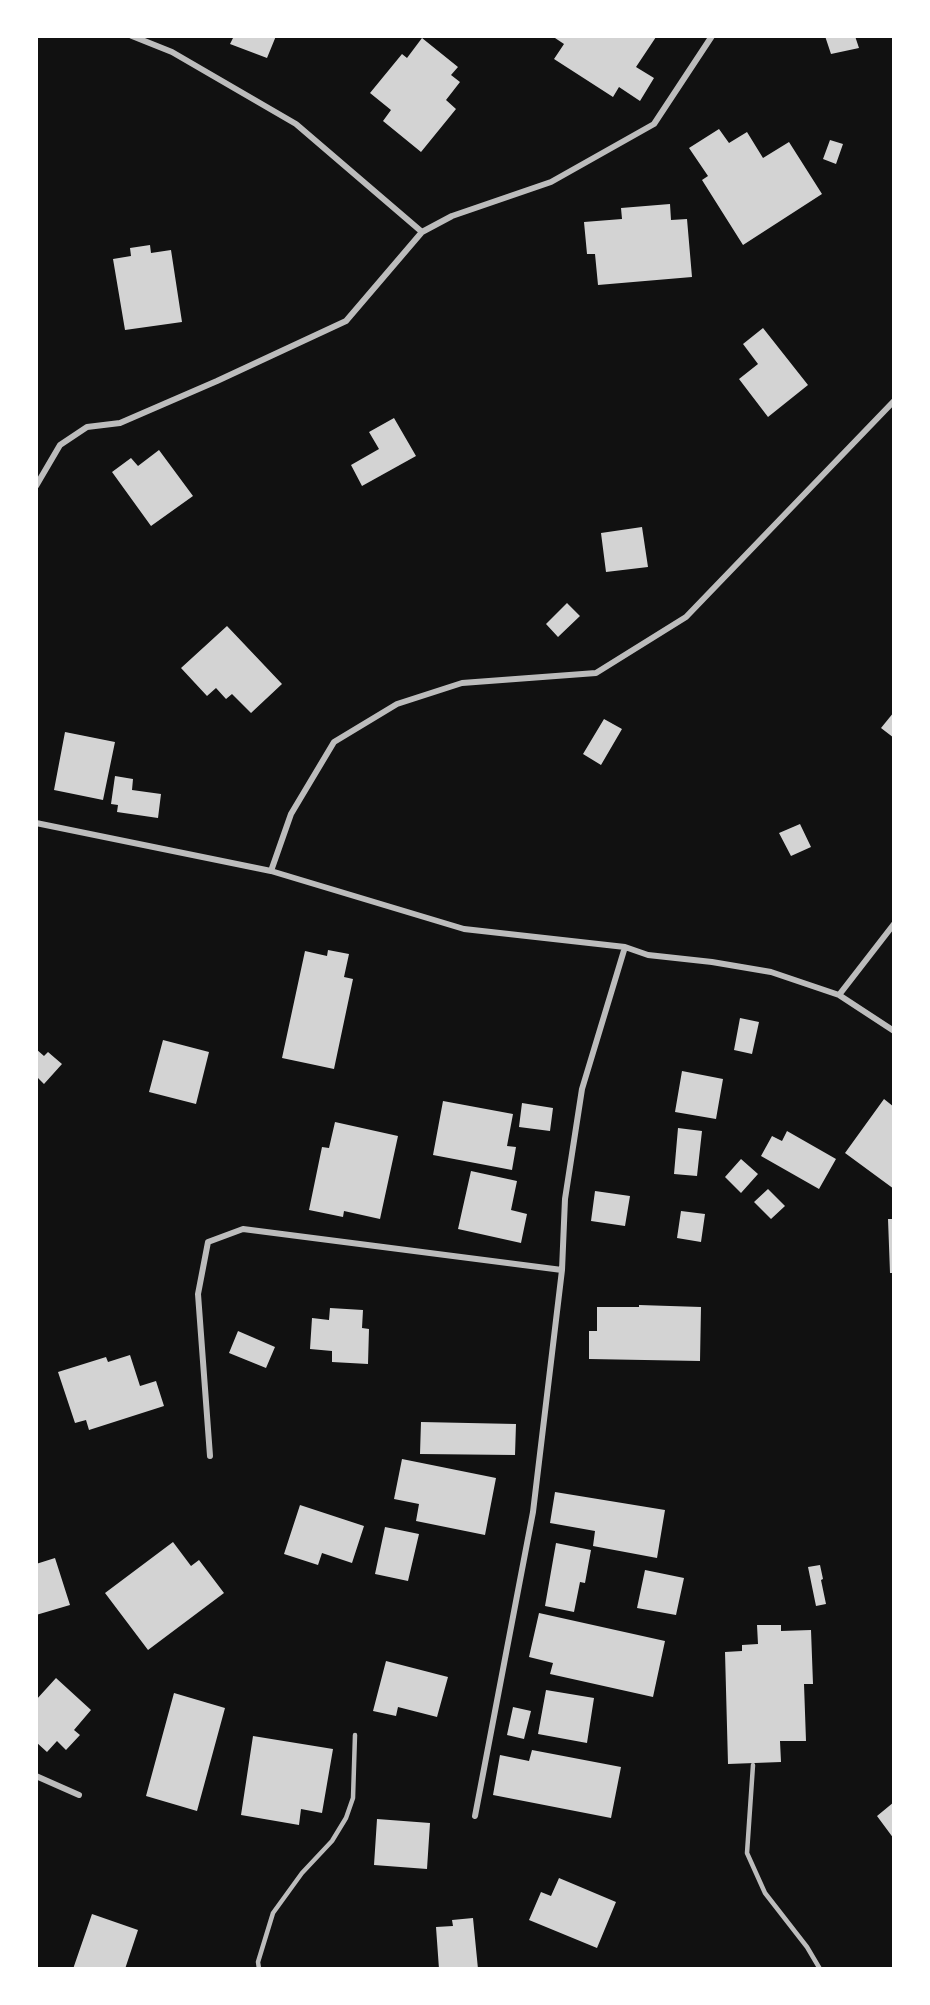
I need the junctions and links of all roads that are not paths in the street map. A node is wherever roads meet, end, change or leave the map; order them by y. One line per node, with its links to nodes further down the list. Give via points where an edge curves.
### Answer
1 (132, 36): 3 (street, via 172,52 296,124)
2 (712, 36): 3 (street, via 654,124 551,182 452,216)
3 (422, 232): 5 (street, via 346,321 120,423 87,427 60,445)
4 (894, 401): 7 (street, via 686,618 596,673 462,683 397,704 334,742 291,814)
5 (36, 486)
6 (36, 823): 7 (street)
7 (271, 871): 9 (street, via 464,929)
8 (894, 924): 10 (street)
9 (625, 947): 10 (street, via 648,955 771,972); 12 (street, via 582,1089 565,1199)
10 (839, 995): 11 (street)
11 (894, 1031)
12 (562, 1270): 13 (street, via 243,1229 208,1242 198,1294); 18 (street, via 533,1512)
13 (210, 1456)
14 (355, 1735): 19 (lane, via 353,1798 346,1818 332,1841 273,1912)
15 (753, 1765): 20 (lane, via 747,1853 765,1893)
16 (36, 1776): 17 (street)
17 (79, 1795)
18 (475, 1816)
19 (259, 1969)
20 (820, 1969)

